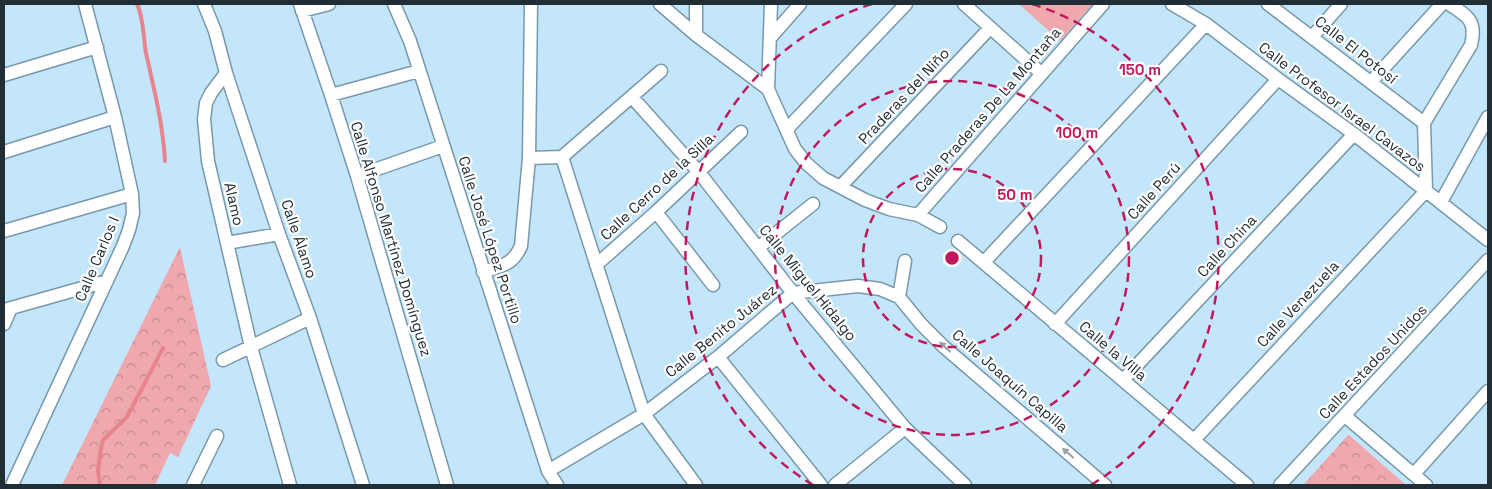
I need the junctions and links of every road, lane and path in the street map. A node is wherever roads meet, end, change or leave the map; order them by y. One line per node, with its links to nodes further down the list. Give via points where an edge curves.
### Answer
1 (85, 4): 24 (street, Calle Carlos I)
2 (204, 4): 27 (street, Calle Álamo)
3 (329, 4): 18 (street)
4 (394, 4): 25 (street, Calle José López Portillo)
5 (531, 4): 43 (street)
6 (660, 4): 21 (street)
7 (696, 4): 21 (street)
8 (771, 4): 23 (street)
9 (800, 4): 23 (street)
10 (906, 4): 38 (street)
11 (964, 4): 20 (street)
12 (1104, 4): 28 (street, Calle Praderas De La Montaña)
13 (1172, 4): 19 (street, Calle Profesor Israel Cavazos)
14 (1268, 4): 22 (street, Calle El Potosí)
15 (1342, 4): 22 (street)
16 (1442, 4): 31 (street)
17 (1449, 4): 37 (street, via 1470,19 1473,36 1471,45)
18 (301, 8): 33 (street, Calle Alfonso Martínez Domínguez)
19 (1206, 24): 30 (street, Calle Profesor Israel Cavazos); 63 (street)
20 (990, 28): 28 (street); 47 (street, Praderas del Niño)
21 (696, 35): 32 (street)
22 (1312, 37): 31 (street, Calle El Potosí)
23 (770, 38): 32 (street)
24 (97, 47): 29 (street); 35 (street, Calle Carlos I)
25 (419, 71): 33 (street); 41 (street, Calle José López Portillo)
26 (661, 71): 34 (street)
27 (226, 72): 56 (street, Calle Álamo); 59 (street, Alamo, via 206,103 204,119 208,161)
28 (1042, 74): 53 (street, Calle Praderas De La Montaña)
29 (4, 75)
30 (1278, 79): 40 (street, Calle Profesor Israel Cavazos); 73 (street, Calle Perú)
31 (1371, 82): 37 (street, Calle El Potosí)
32 (768, 89): 38 (street)
33 (331, 95): 46 (street, Calle Alfonso Martínez Domínguez)
34 (632, 96): 44 (street); 45 (street, Calle Miguel Hidalgo)
35 (115, 117): 42 (street); 49 (street, Calle Carlos I)
36 (1488, 117): 50 (street)
37 (1424, 123): 48 (street)
38 (787, 129): 47 (street, via 795,149 806,163)
39 (740, 132): 45 (street, Calle Cerro de la Silla)
40 (1354, 134): 48 (street, Calle Profesor Israel Cavazos); 77 (street, Calle China)
41 (443, 146): 46 (street); 65 (street, Calle José López Portillo)
42 (4, 152)
43 (530, 158): 44 (street); 65 (street, via 521,246 509,263)
44 (562, 158): 64 (street)
45 (698, 171): 52 (street, Calle Cerro de la Silla); 60 (street, Calle Miguel Hidalgo)
46 (357, 176): 92 (street, Calle Alfonso Martínez Domínguez)
47 (840, 187): 53 (street, via 889,209)
48 (1426, 191): 50 (street, Calle Profesor Israel Cavazos); 83 (street, Calle Venezuela)
49 (132, 194): 55 (street); 66 (street, Calle Carlos I, via 133,213 129,230)
50 (1441, 202): 57 (street, Calle Profesor Israel Cavazos)
51 (813, 204): 60 (street)
52 (656, 212): 64 (street, Calle Cerro de la Silla); 67 (street)
53 (918, 215): 54 (street)
54 (940, 227)
55 (4, 231)
56 (279, 234): 59 (street); 71 (street, Calle Álamo)
57 (1488, 240)
58 (958, 241): 63 (street, Calle la Villa)
59 (227, 243): 74 (street, Alamo)
60 (759, 247): 68 (street, Calle Miguel Hidalgo)
61 (1488, 260): 80 (street, Calle Estados Unidos)
62 (905, 261): 69 (street)
63 (984, 262): 73 (street, Calle la Villa)
64 (596, 265): 79 (street)
65 (483, 272): 84 (street, Calle José López Portillo)
66 (107, 281): 70 (street); 87 (street, Calle Carlos I)
67 (713, 285)
68 (794, 293): 69 (street, Calle Benito Juárez, via 858,286 880,289); 75 (street, Calle Benito Juárez); 81 (street, Calle Miguel Hidalgo)
69 (899, 297): 98 (street, Calle Joaquín Capilla, one-way to 69, via 944,346)
70 (7, 309): 72 (street)
71 (310, 318): 74 (street); 91 (street, Calle Álamo)
72 (4, 324)
73 (1055, 324): 77 (street, Calle la Villa)
74 (251, 347): 76 (street); 90 (street, Alamo)
75 (718, 357): 79 (street, Calle Benito Juárez); 95 (street)
76 (223, 360)
77 (1122, 380): 83 (street, Calle la Villa)
78 (1488, 391): 86 (street)
79 (644, 414): 84 (street, Calle Benito Juárez); 94 (street)
80 (1345, 416): 86 (street); 100 (street, Calle Estados Unidos)
81 (905, 428): 96 (street); 97 (street, Calle Miguel Hidalgo)
82 (217, 436): 85 (street)
83 (1194, 440): 99 (street, Calle la Villa)
84 (548, 470): 93 (street, Calle José López Portillo)
85 (200, 471): 88 (street); 89 (street)
86 (1414, 474): 101 (street)
87 (12, 485)
88 (193, 485)
89 (205, 485)
90 (290, 485)
91 (362, 485)
92 (447, 485)
93 (556, 485)
94 (696, 485)
95 (821, 485)
96 (834, 485)
97 (966, 485)
98 (1106, 485)
99 (1247, 485)
100 (1280, 485)
101 (1426, 485)

